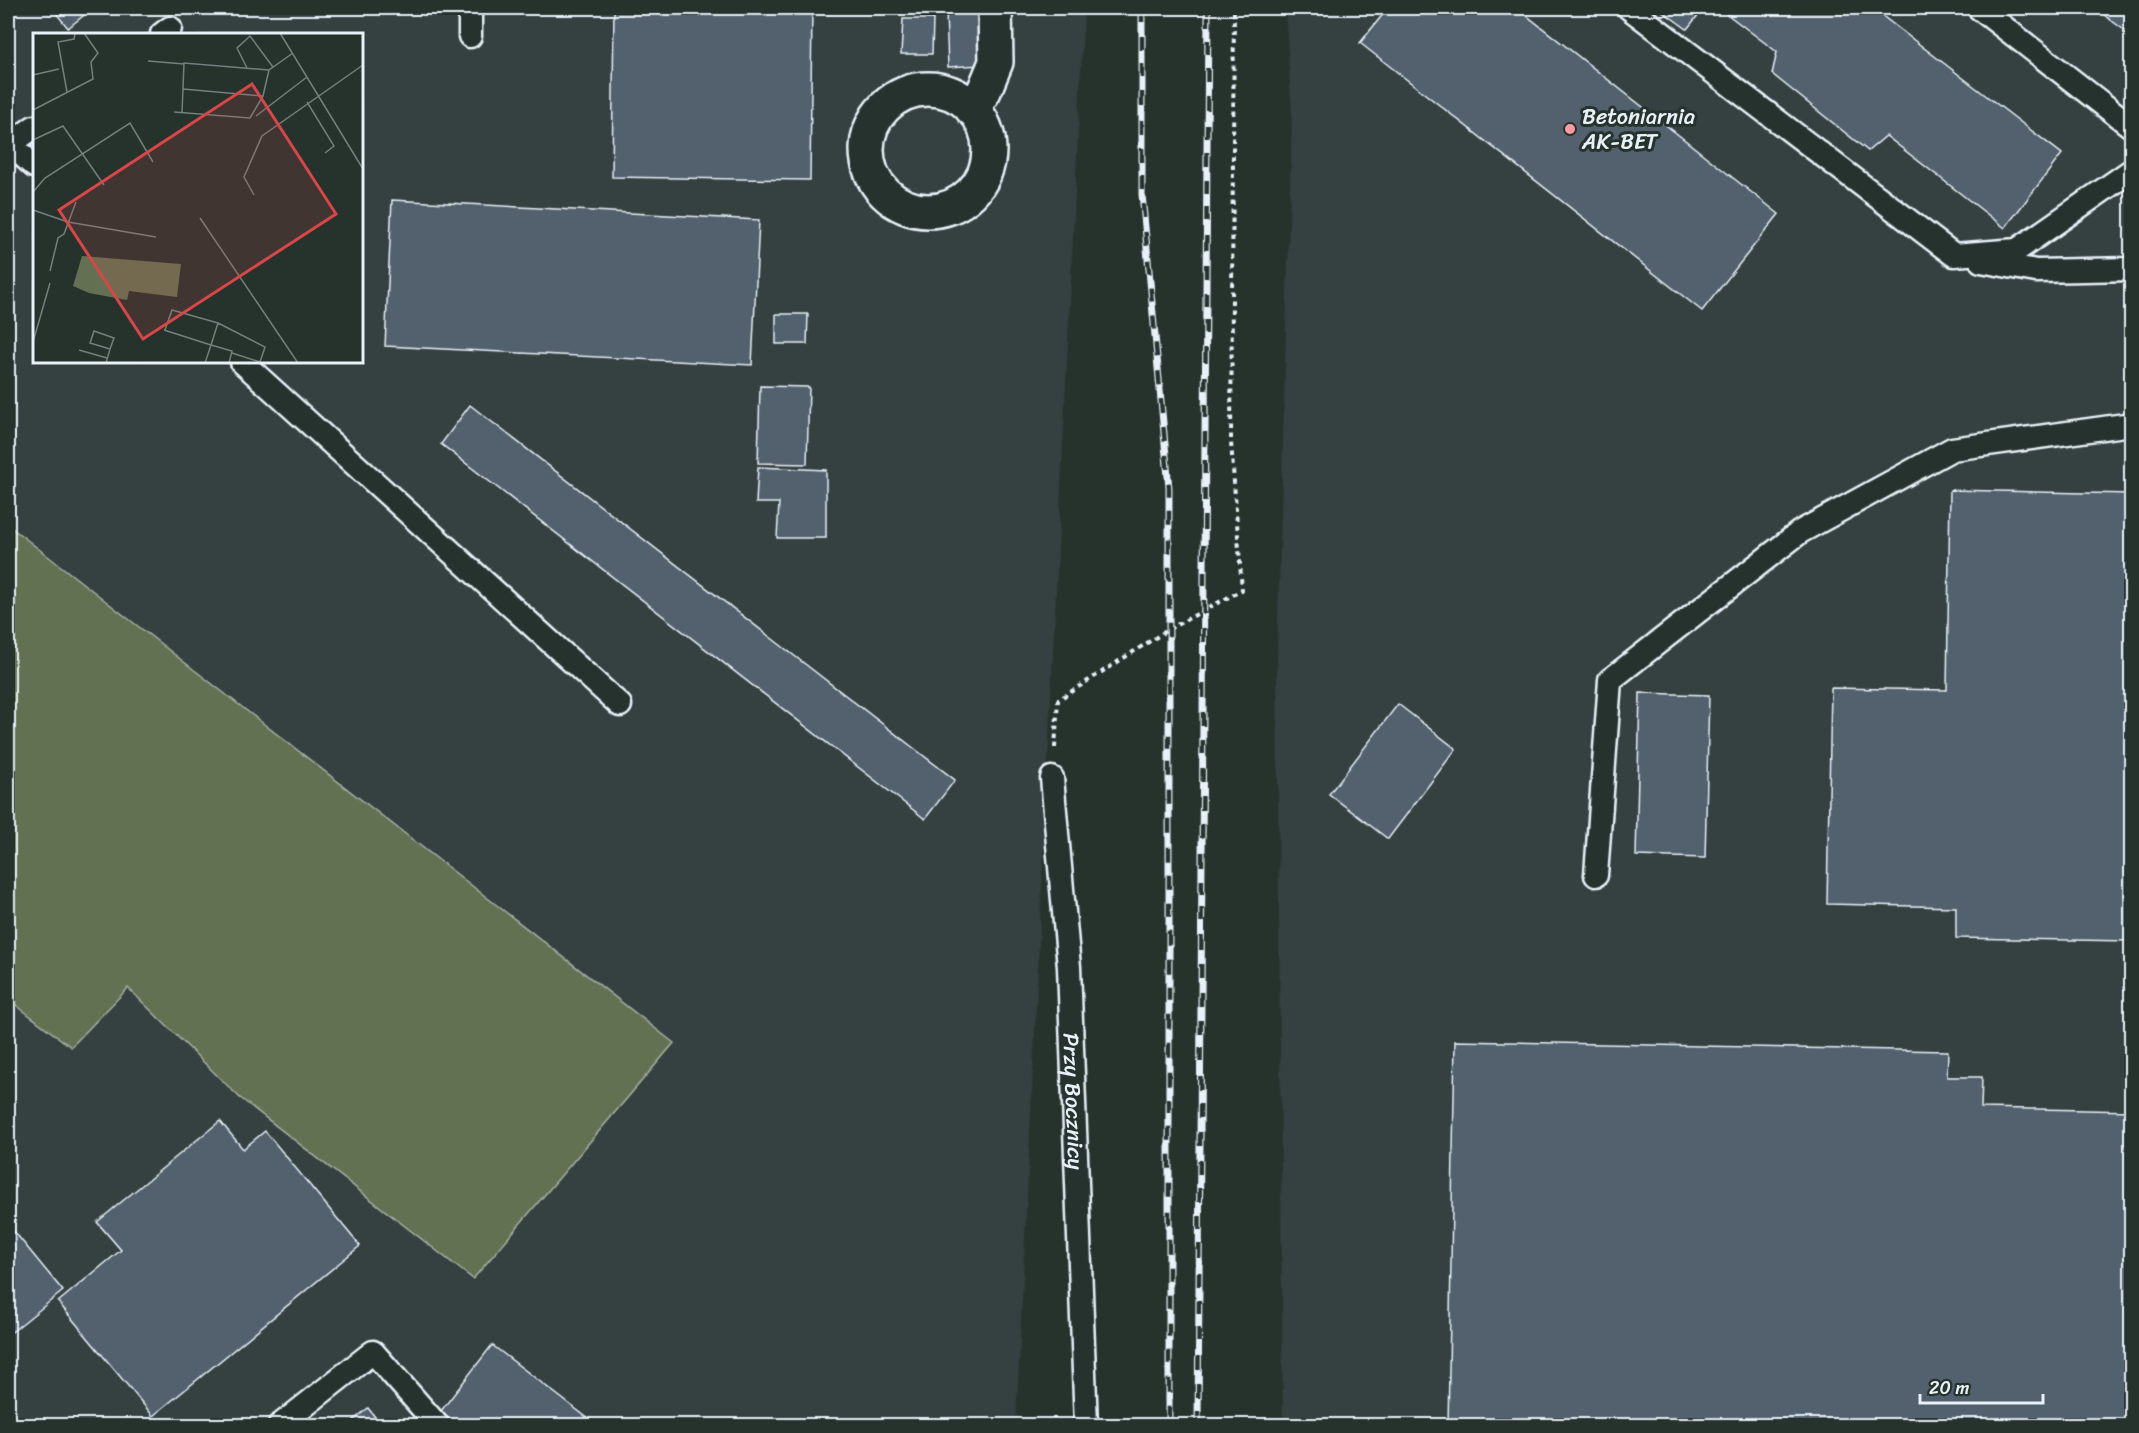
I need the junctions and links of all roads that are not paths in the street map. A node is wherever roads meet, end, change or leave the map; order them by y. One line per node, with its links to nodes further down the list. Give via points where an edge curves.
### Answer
1 (470, 8): 5 (lane)
2 (995, 8): 6 (street, via 996,62)
3 (1629, 8): 12 (lane)
4 (1979, 8): 7 (lane)
5 (470, 36)
6 (972, 109)
7 (2132, 127)
8 (33, 128): 9 (lane)
9 (8, 144): 10 (lane)
10 (33, 165)
11 (2132, 170): 12 (lane, via 2017,250)
12 (1954, 255): 13 (lane, via 2036,272)
13 (2132, 269)
14 (243, 363): 16 (lane)
15 (2132, 424): 18 (lane, via 1952,449 1800,532 1610,680)
16 (620, 705)
17 (1052, 778): 21 (lane, Przy Bocznicy, via 1069,967)
18 (1596, 875)
19 (279, 1425): 20 (lane, via 373,1352)
20 (438, 1425)
21 (1086, 1425)

